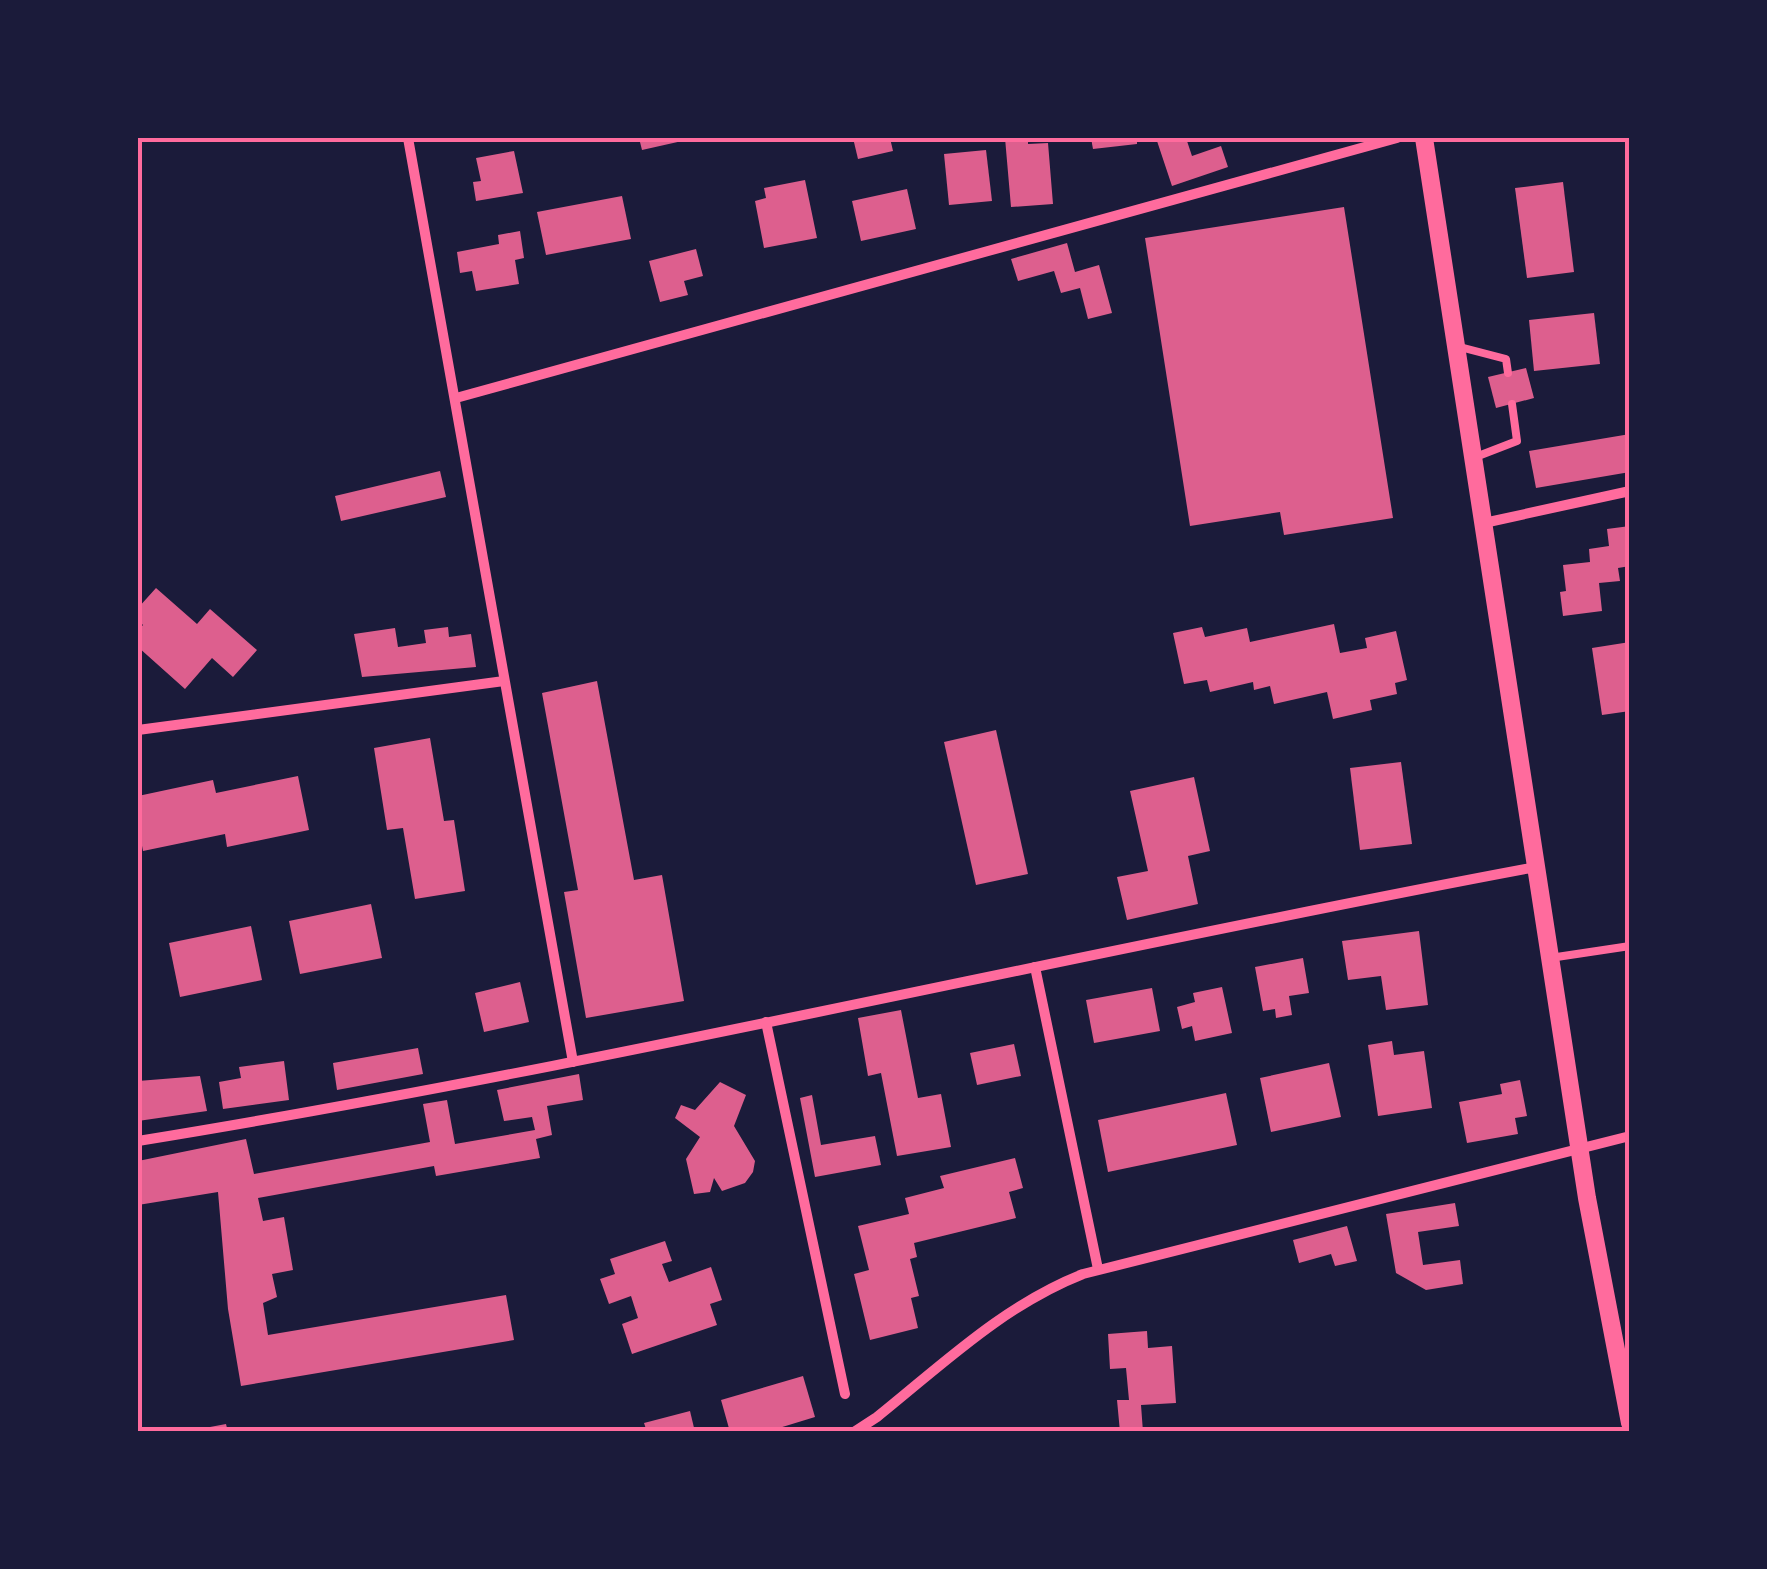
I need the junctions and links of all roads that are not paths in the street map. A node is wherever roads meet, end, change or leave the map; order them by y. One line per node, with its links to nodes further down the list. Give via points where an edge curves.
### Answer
1 (408, 138): 6 (street)
2 (1397, 138): 6 (street)
3 (1424, 138): 4 (street)
4 (1456, 346): 5 (lane, via 1506,360); 8 (street)
5 (1508, 373)
6 (456, 398): 11 (street)
7 (1512, 404): 8 (lane, via 1517,442)
8 (1473, 458): 10 (street)
9 (1630, 491): 10 (street)
10 (1484, 523): 13 (street)
11 (504, 681): 12 (street); 18 (street)
12 (138, 730)
13 (1536, 867): 15 (street); 16 (street)
14 (1630, 946): 15 (lane)
15 (1550, 958): 21 (street)
16 (1035, 967): 17 (street); 22 (street)
17 (766, 1022): 18 (street); 23 (street)
18 (573, 1062): 20 (street)
19 (1630, 1136): 21 (street)
20 (138, 1141)
21 (1580, 1148): 22 (street); 24 (street)
22 (1098, 1269): 25 (street, via 1008,1312)
23 (845, 1394)
24 (1630, 1423)
25 (854, 1432)

